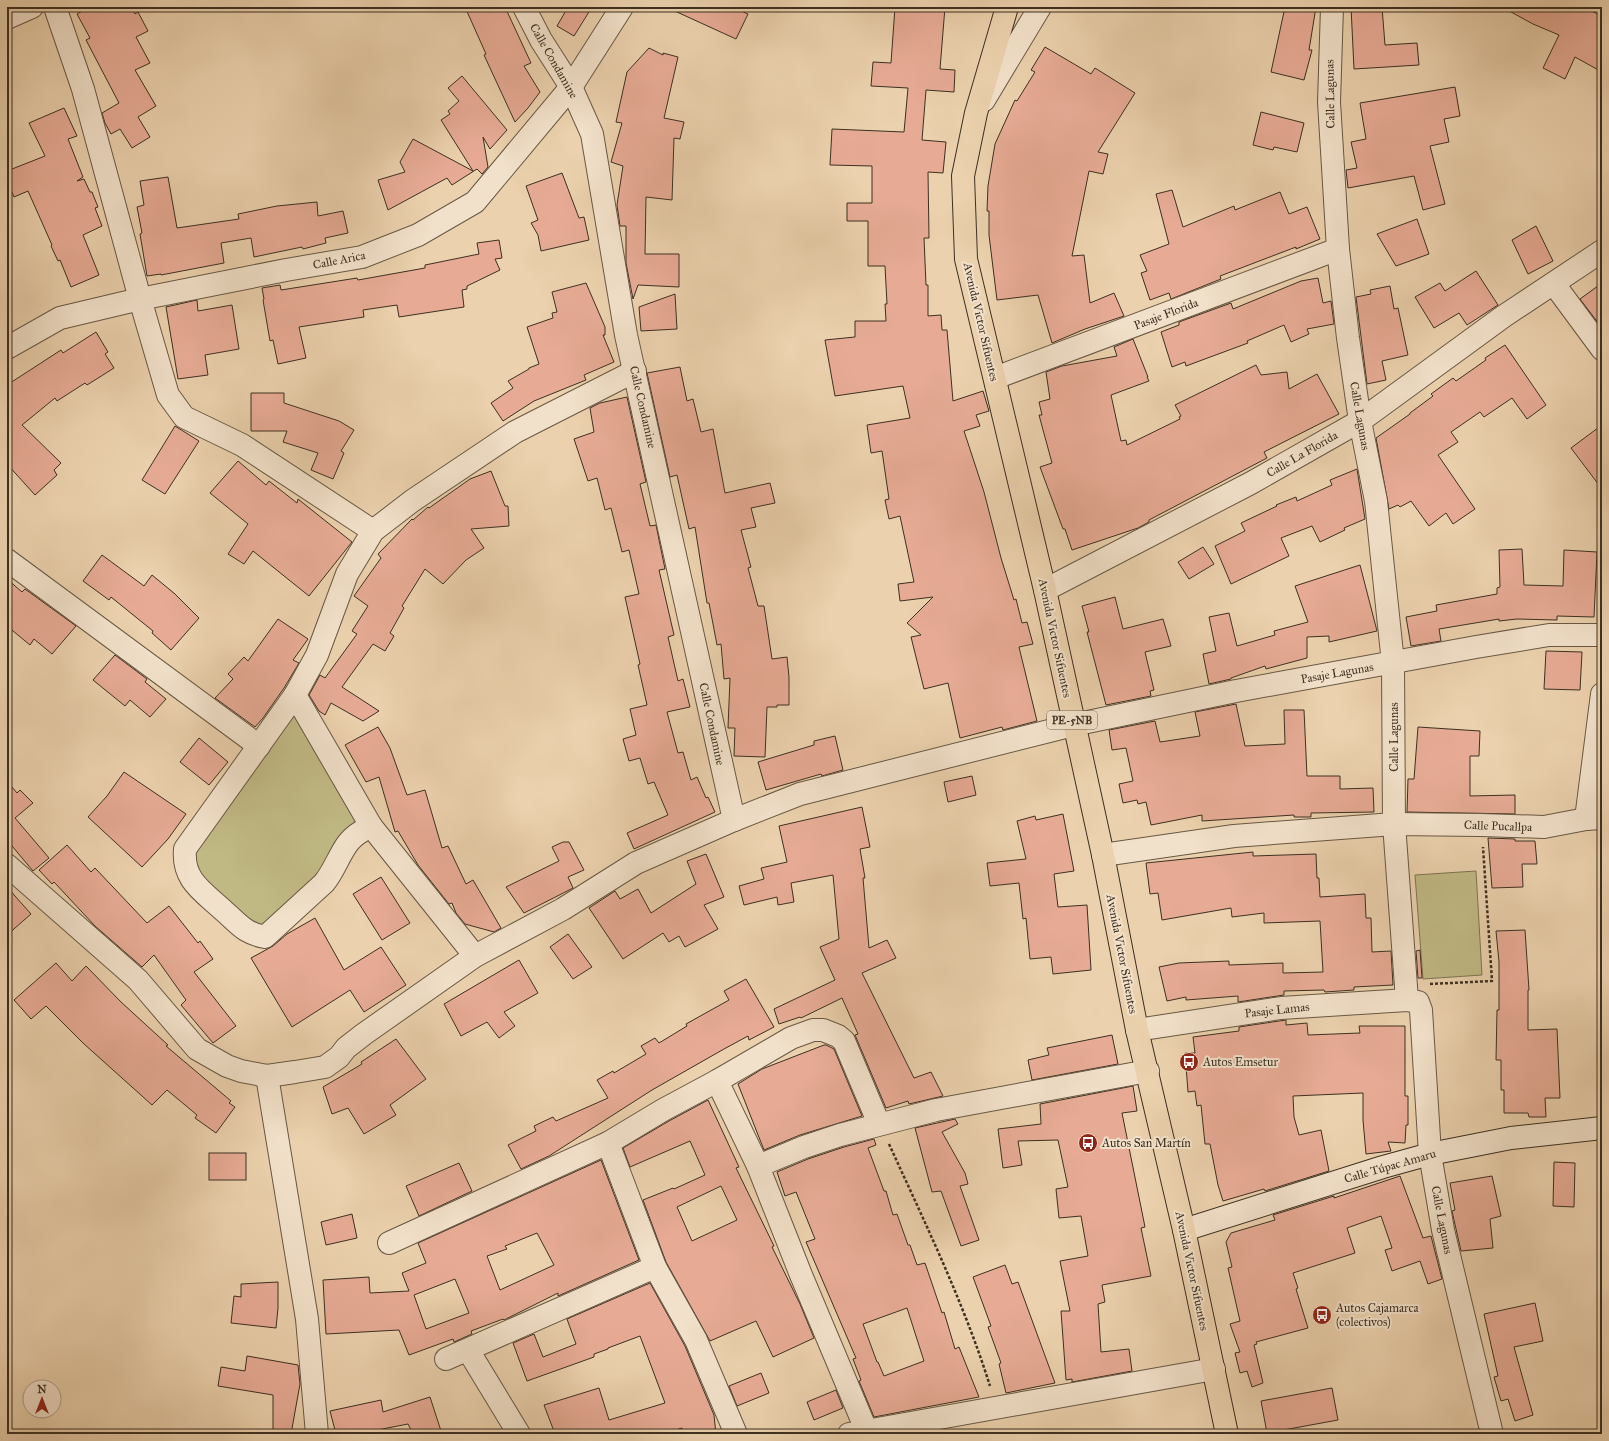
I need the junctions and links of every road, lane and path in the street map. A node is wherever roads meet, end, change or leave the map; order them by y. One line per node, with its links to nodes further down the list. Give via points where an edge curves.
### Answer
1 (32, 7): 8 (street)
2 (55, 7): 14 (street, via 83,89)
3 (524, 7): 9 (street, Calle Condamine)
4 (622, 7): 9 (street, Calle Arica)
5 (1007, 7): 10 (highway, Avenida Victor Sifuentes / PE-5NB)
6 (1040, 7): 10 (street)
7 (1332, 7): 11 (street, Calle Lagunas, via 1329,102)
8 (7, 18)
9 (571, 87): 14 (street, Calle Arica, via 475,202 418,235 362,257); 17 (street, Calle Condamine, via 592,134 626,335)
10 (976, 112): 18 (highway, Avenida Victor Sifuentes / PE-5NB, via 962,176 966,259)
11 (1338, 250): 18 (street, Pasaje Florida); 19 (street, Calle Lagunas)
12 (1602, 251): 13 (street, Calle La Florida)
13 (1554, 284): 16 (street); 19 (street, Calle La Florida, via 1504,316)
14 (140, 299): 15 (street, Calle Arica, via 60,318); 20 (street, via 168,395 184,417 242,445)
15 (7, 348)
16 (1602, 349)
17 (635, 371): 20 (street, via 515,432); 30 (street, Calle Condamine)
18 (995, 378): 22 (highway, Avenida Victor Sifuentes / PE-5NB)
19 (1360, 421): 22 (street, Calle La Florida, via 1251,483); 24 (street, Calle Lagunas, via 1376,501)
20 (373, 530): 26 (street, via 347,574 317,655)
21 (7, 560): 28 (street)
22 (1045, 590): 27 (highway, Avenida Victor Sifuentes / PE-5NB)
23 (1602, 634): 24 (street, Pasaje Lagunas, via 1549,636)
24 (1393, 663): 27 (street, Pasaje Lagunas, via 1236,691); 31 (street, Calle Lagunas)
25 (1602, 694): 29 (street)
26 (295, 695): 28 (street); 33 (street)
27 (1073, 725): 30 (street, Pasaje Lagunas, via 800,794); 34 (highway, Avenida Victor Sifuentes / PE-5NB)
28 (259, 746): 33 (street, via 185,849 189,875 196,886 246,931 265,937 324,883 348,843)
29 (1594, 819): 32 (street, Calle Pucallpa, via 1544,827)
30 (734, 820): 36 (street, Pasaje Lagunas, via 636,863 563,909)
31 (1394, 824): 32 (street, Calle Pucallpa); 34 (street, Calle Pucallpa, via 1234,836); 37 (street, Calle Lagunas)
32 (1482, 825): 37 (path, via 1492,981)
33 (371, 826): 36 (street)
34 (1103, 855): 38 (highway, Avenida Victor Sifuentes / PE-5NB)
35 (7, 865): 40 (street, Pasaje Lagunas, via 138,980 197,1049 227,1066)
36 (475, 956): 40 (street, Pasaje Lagunas, via 364,1034 325,1067)
37 (1410, 996): 38 (street, Pasaje Lamas, via 1281,1008); 45 (street, Calle Lagunas, via 1421,1010)
38 (1137, 1030): 39 (highway, Avenida Victor Sifuentes / PE-5NB)
39 (1148, 1071): 42 (street, via 936,1110); 47 (highway, Avenida Victor Sifuentes / PE-5NB)
40 (267, 1076): 55 (street, via 307,1319)
41 (718, 1082): 42 (street, via 791,1038 813,1030 822,1030 844,1041); 44 (street, via 663,1110); 46 (street)
42 (879, 1124): 46 (street, via 804,1147); 53 (path, via 924,1220 977,1345)
43 (1602, 1128): 45 (street, Calle Túpac Amaru, via 1511,1138)
44 (608, 1143): 48 (street); 49 (street)
45 (1430, 1154): 47 (street, Calle Túpac Amaru); 59 (street, Calle Lagunas, via 1443,1230)
46 (758, 1166): 54 (street, via 801,1275)
47 (1184, 1230): 52 (highway, Avenida Victor Sifuentes / PE-5NB)
48 (389, 1243)
49 (655, 1267): 50 (street); 57 (street, via 696,1340)
50 (468, 1350): 51 (street); 56 (street)
51 (446, 1359)
52 (1214, 1369): 53 (street); 58 (highway, Avenida Victor Sifuentes / PE-5NB)
53 (997, 1408): 54 (street)
54 (858, 1433)
55 (317, 1434)
56 (519, 1434)
57 (736, 1434)
58 (1227, 1434)
59 (1492, 1434)

